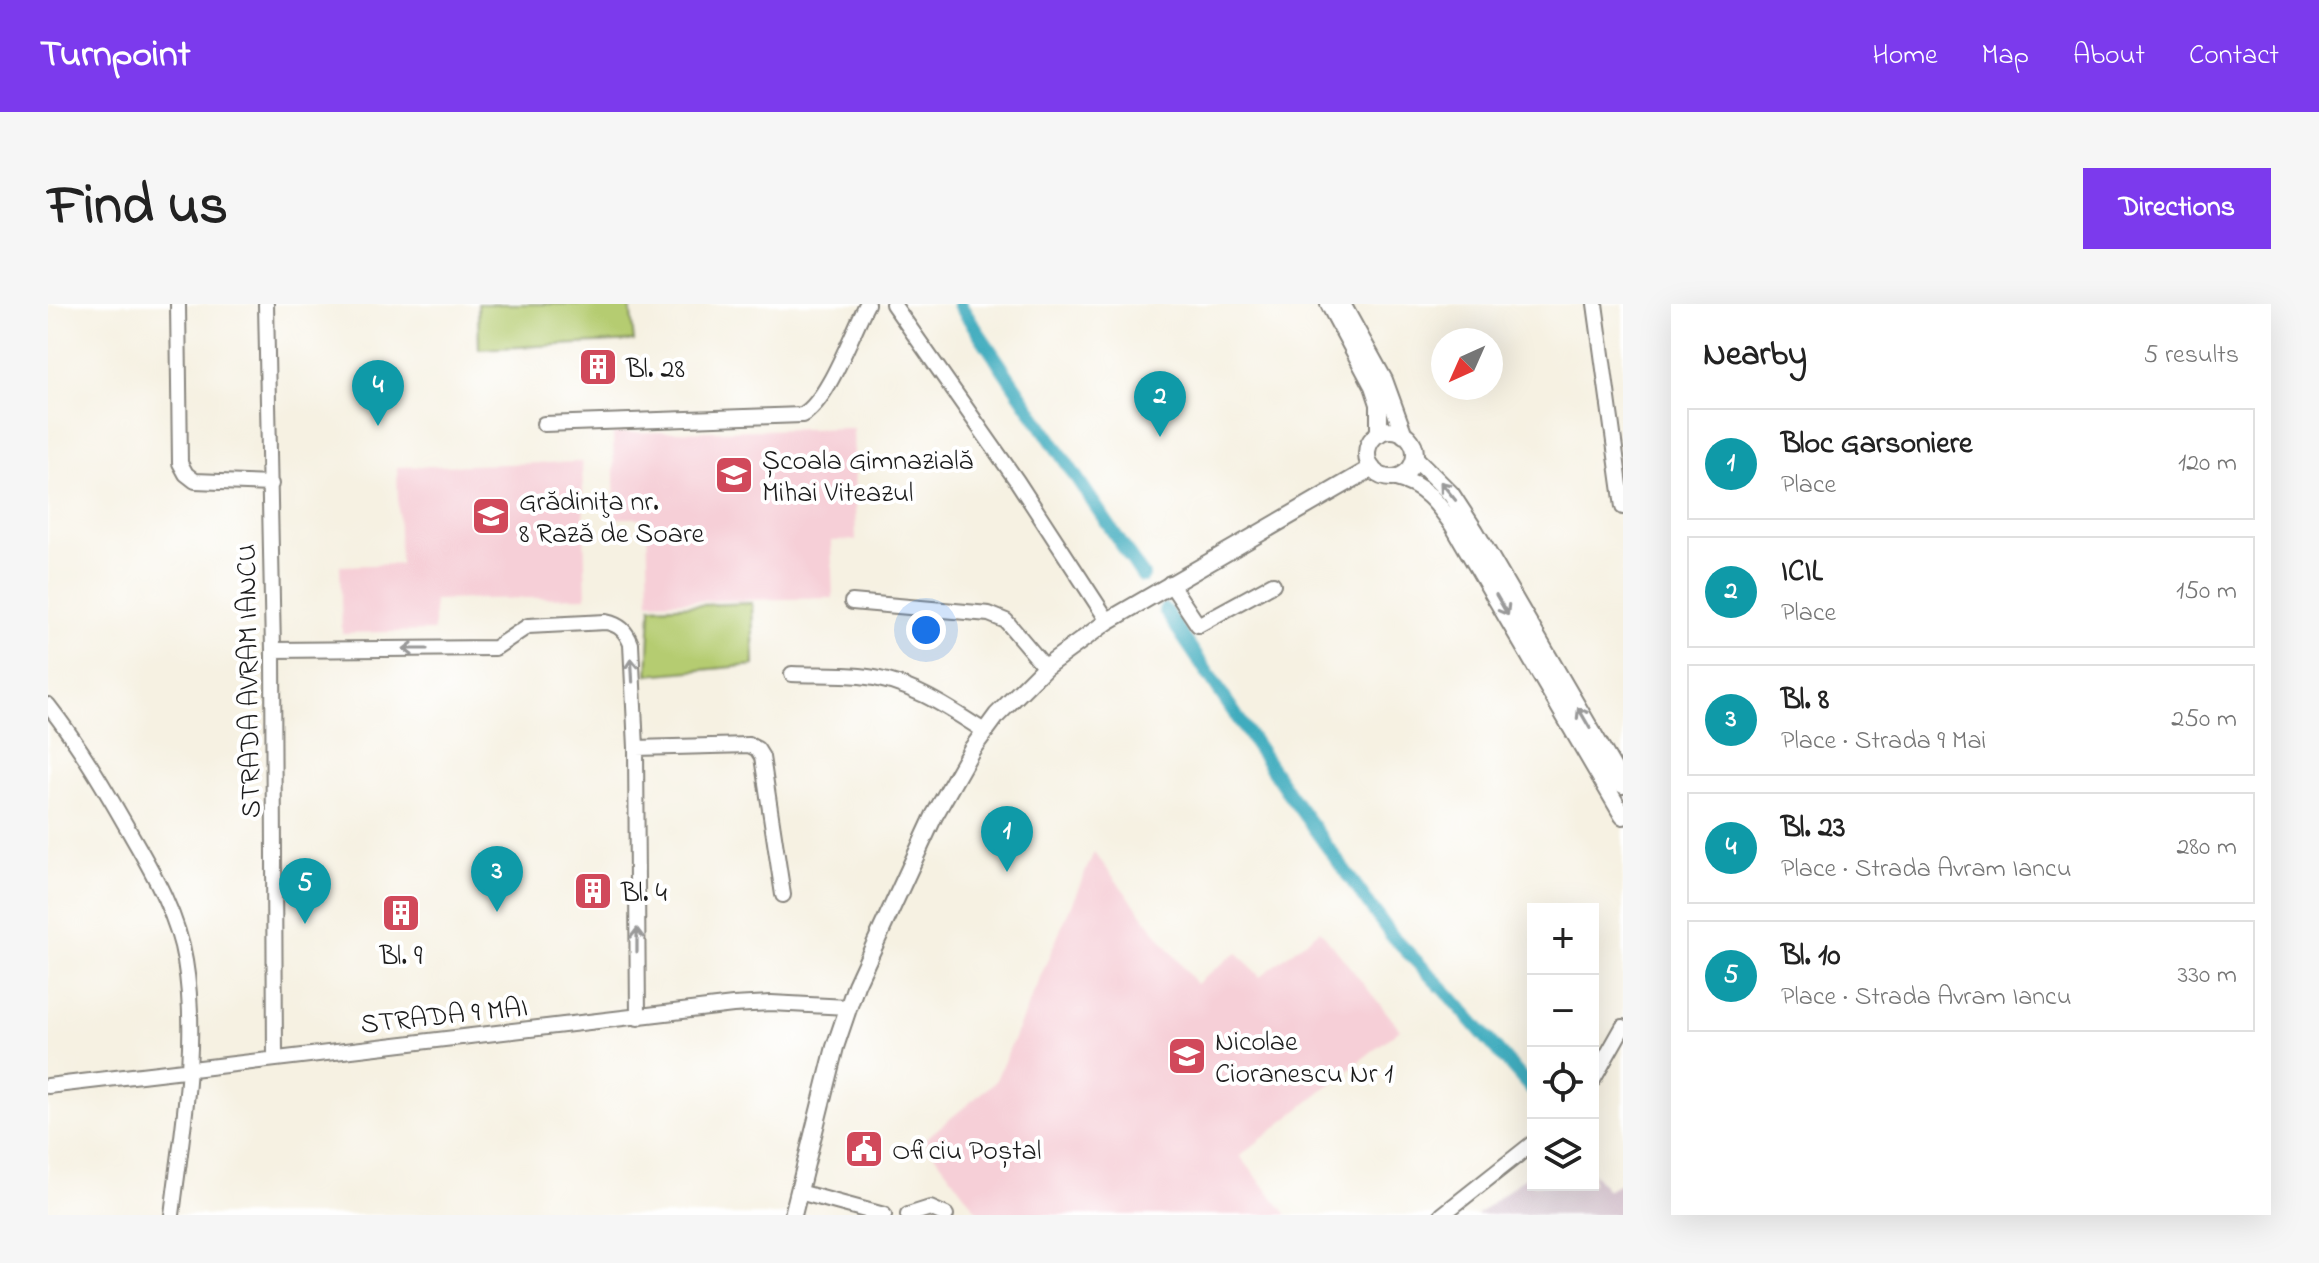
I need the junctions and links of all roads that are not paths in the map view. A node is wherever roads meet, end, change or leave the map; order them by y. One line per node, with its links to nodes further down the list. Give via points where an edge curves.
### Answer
1 (178, 304): 14 (street, via 180,463 195,481)
2 (266, 304): 14 (street, STRADA AVRAM IANCU)
3 (867, 304): 8 (street, via 819,402 802,415)
4 (893, 304): 19 (street)
5 (1329, 304): 9 (main road, via 1373,386)
6 (1342, 304): 10 (main road, via 1384,380)
7 (1595, 304): 15 (street)
8 (544, 424)
9 (1379, 434): 10 (main road); 12 (main road, via 1368,449)
10 (1404, 435): 11 (main road)
11 (1415, 458): 13 (main road); 26 (main road, one-way to 11, via 1475,531 1451,494)
12 (1372, 468): 13 (main road, via 1380,476); 16 (main road)
13 (1396, 478): 27 (main road, one-way to 27, via 1430,494 1458,531)
14 (271, 484): 20 (street, STRADA AVRAM IANCU)
15 (1623, 507)
16 (1170, 583): 17 (street, via 1198,625); 19 (main road)
17 (1273, 584)
18 (852, 602): 21 (street, via 989,614 1006,621)
19 (1108, 621): 21 (main road)
20 (273, 650): 25 (street, one-way to 20, via 631,644 627,632 606,622 528,626 495,648); 32 (street, STRADA AVRAM IANCU)
21 (1045, 667): 24 (main road)
22 (792, 674): 24 (street, via 863,676 917,690)
23 (48, 705): 33 (street, via 100,779 164,897 185,958)
24 (984, 731): 29 (main road, via 934,816)
25 (636, 748): 28 (street, via 757,749); 30 (street, one-way to 25)
26 (1623, 785)
27 (1623, 816)
28 (783, 895)
29 (847, 1007): 30 (street, STRADA 9 MAI, via 733,1005); 37 (main road)
30 (638, 1018): 32 (street, STRADA 9 MAI)
31 (1623, 1027): 34 (street)
32 (275, 1059): 33 (street, STRADA 9 MAI)
33 (189, 1069): 35 (street, STRADA 9 MAI); 39 (street)
34 (1599, 1069)
35 (48, 1086)
36 (1527, 1148): 43 (street)
37 (799, 1192): 40 (main road); 41 (street)
38 (944, 1213): 42 (street, via 924,1208)
39 (172, 1215)
40 (793, 1215)
41 (884, 1215)
42 (908, 1215)
43 (1442, 1215)

